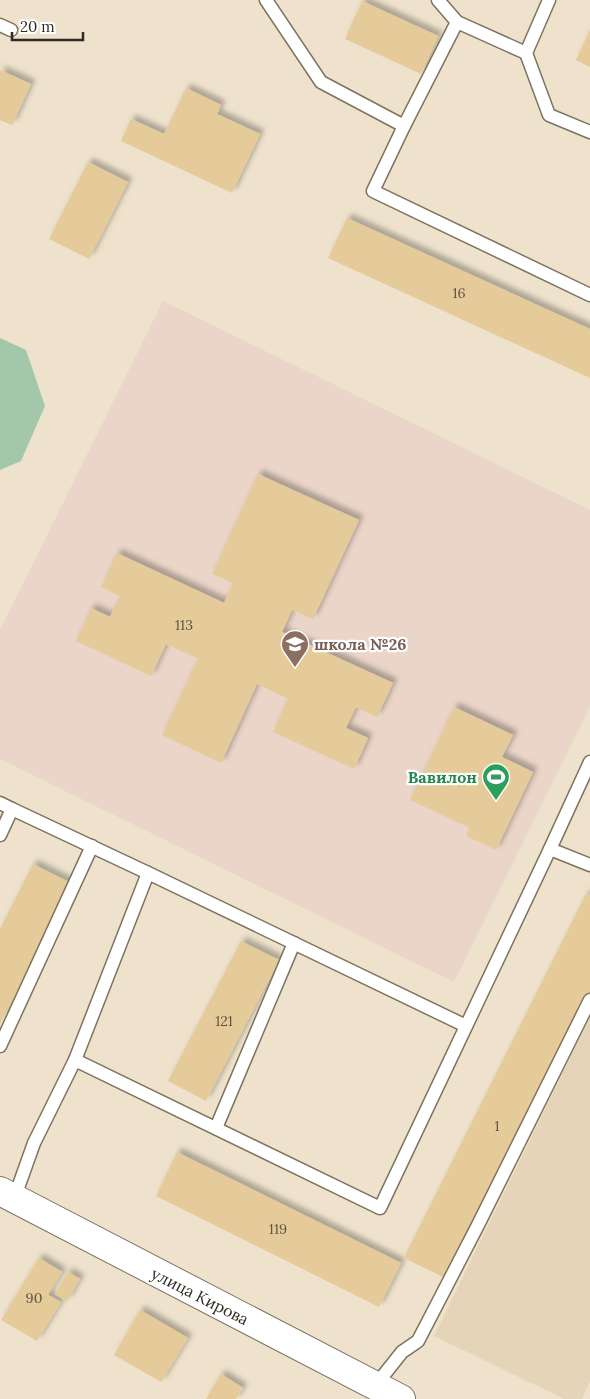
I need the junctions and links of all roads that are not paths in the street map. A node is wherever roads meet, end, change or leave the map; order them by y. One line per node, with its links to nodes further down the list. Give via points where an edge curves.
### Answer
1 (266, 0): 6 (lane, via 321,82)
2 (438, 0): 4 (lane)
3 (549, 0): 5 (lane)
4 (457, 22): 5 (lane); 6 (lane)
5 (526, 52): 7 (lane, via 549,115)
6 (404, 126): 8 (lane, via 373,191)
7 (590, 132)
8 (590, 295)
9 (590, 762): 14 (lane)
10 (0, 803): 11 (lane)
11 (12, 808): 12 (lane); 13 (lane)
12 (0, 835)
13 (92, 846): 16 (lane); 20 (lane)
14 (550, 849): 15 (lane); 19 (lane)
15 (590, 865)
16 (148, 873): 17 (lane); 21 (lane)
17 (294, 943): 19 (lane); 22 (lane)
18 (590, 1000): 24 (lane, via 418,1341 402,1352)
19 (466, 1026): 22 (lane, via 380,1208)
20 (0, 1046)
21 (74, 1060): 22 (lane); 23 (lane)
22 (216, 1128)
23 (7, 1195): 24 (main road, улица Кирова)
24 (374, 1386): 25 (main road, улица Кирова)
25 (401, 1399)

